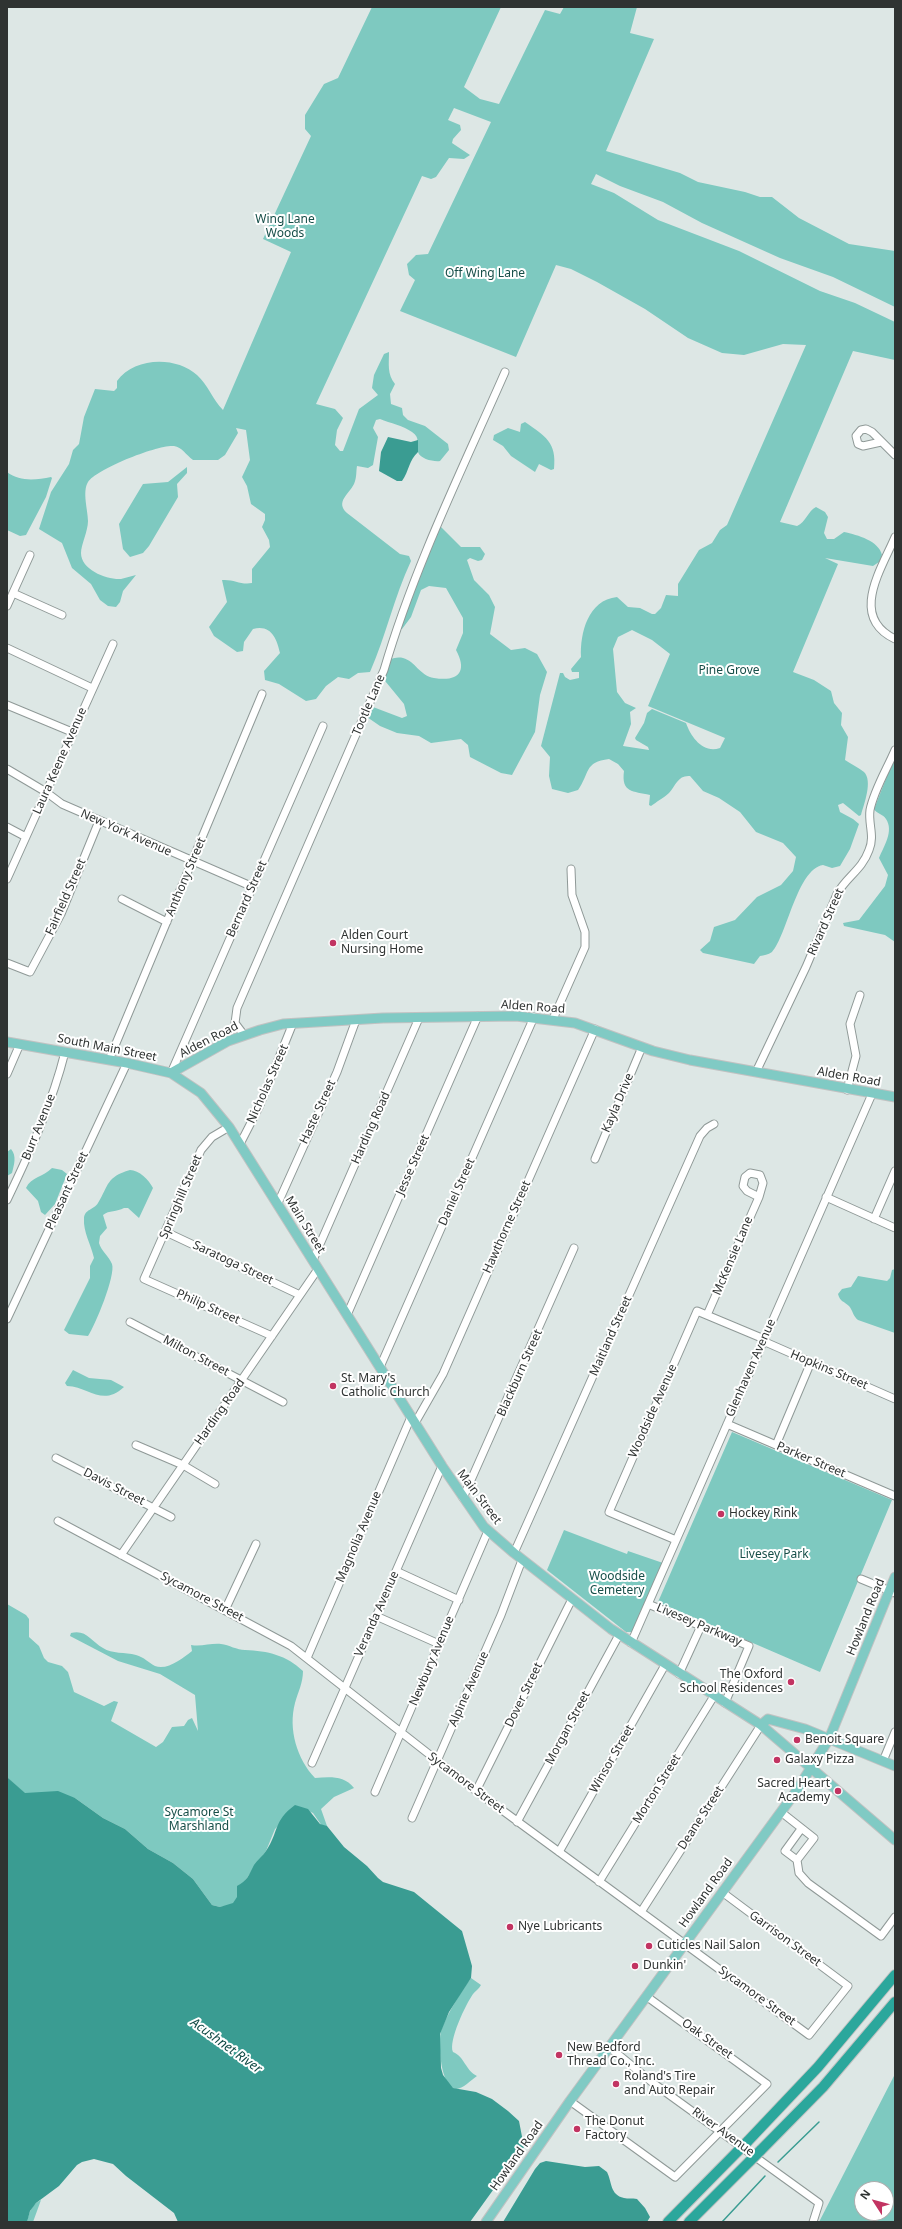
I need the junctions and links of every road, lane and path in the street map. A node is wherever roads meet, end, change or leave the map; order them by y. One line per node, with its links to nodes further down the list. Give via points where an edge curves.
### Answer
1 (506, 372): 38 (street, Tootle Lane, via 429,547 397,626 384,670 237,1008 236,1023)
2 (881, 442): 3 (street)
3 (895, 455)
4 (895, 537): 9 (street, via 873,588 870,606 878,626)
5 (30, 555): 6 (street)
6 (13, 593): 7 (street); 8 (street)
7 (7, 606)
8 (62, 615)
9 (895, 639)
10 (113, 644): 12 (street, Laura Keene Avenue)
11 (7, 648): 12 (street)
12 (92, 688): 16 (street, Laura Keene Avenue)
13 (262, 694): 23 (street, Anthony Street)
14 (7, 705): 16 (street)
15 (323, 726): 26 (street, Bernard Street)
16 (72, 732): 19 (street, Laura Keene Avenue)
17 (895, 750): 45 (street, Rivard Street, via 871,806 872,840 866,857 860,869 842,885 837,894 806,967)
18 (7, 769): 19 (street, New York Avenue)
19 (46, 792): 20 (street, New York Avenue, via 62,804); 22 (street, Laura Keene Avenue)
20 (99, 821): 23 (street, New York Avenue); 29 (street, Fairfield Street, via 61,914 30,972)
21 (7, 827): 22 (street)
22 (26, 837): 25 (street, Laura Keene Avenue)
23 (192, 862): 26 (street, New York Avenue); 28 (street, Anthony Street)
24 (571, 869): 34 (street, via 572,895 585,932 585,947)
25 (7, 879)
26 (253, 887): 46 (street, Bernard Street)
27 (122, 899): 28 (street)
28 (167, 922): 43 (street, Anthony Street)
29 (7, 963)
30 (860, 995): 49 (street, via 850,1024 856,1056)
31 (478, 1016): 32 (main road, Alden Road); 33 (main road, Alden Road); 70 (street, Jesse Street)
32 (534, 1017): 34 (main road, Alden Road); 77 (street, Daniel Street)
33 (419, 1018): 35 (main road, Alden Road); 65 (street, Harding Road)
34 (553, 1019): 37 (main road, Alden Road)
35 (356, 1020): 36 (main road, Alden Road); 60 (street, Haste Street, via 337,1072)
36 (293, 1023): 38 (main road, Alden Road, via 272,1026); 54 (street, Nicholas Street, via 259,1107)
37 (595, 1029): 41 (main road, Alden Road); 81 (street, Hawthorne Street, via 446,1367)
38 (244, 1035): 46 (main road, Alden Road, via 220,1045)
39 (7, 1042): 40 (main road, South Main Street)
40 (20, 1044): 42 (main road, South Main Street); 47 (street)
41 (642, 1047): 45 (main road, Alden Road, via 681,1058); 55 (street, Kayla Drive)
42 (65, 1052): 43 (main road, South Main Street); 59 (street, Burr Avenue, via 43,1123)
43 (109, 1060): 44 (main road, South Main Street)
44 (127, 1063): 46 (main road, South Main Street); 72 (street, Pleasant Street)
45 (756, 1072): 49 (main road, Alden Road)
46 (171, 1073): 48 (main road, South Main Street)
47 (7, 1074)
48 (197, 1090): 53 (main road, Main Street)
49 (847, 1090): 50 (main road, Alden Road)
50 (872, 1094): 51 (main road, Alden Road); 58 (street, Glenhaven Avenue)
51 (894, 1096)
52 (714, 1124): 97 (street, Maitland Street, via 700,1136)
53 (230, 1127): 54 (main road, Main Street); 63 (street, Springhill Street, via 205,1143)
54 (240, 1144): 60 (main road, Main Street)
55 (595, 1159)
56 (895, 1171): 61 (street)
57 (758, 1196): 71 (street, McKensie Lane)
58 (826, 1197): 61 (street); 75 (street, Glenhaven Avenue)
59 (7, 1200)
60 (278, 1203): 65 (main road, Main Street)
61 (874, 1219): 62 (street)
62 (895, 1228)
63 (166, 1232): 67 (street, Springhill Street); 68 (street, Saratoga Street)
64 (574, 1248): 90 (street, Blackburn Street)
65 (313, 1260): 66 (main road, Main Street)
66 (318, 1269): 68 (street, Harding Road); 70 (main road, Main Street)
67 (144, 1279): 74 (street, Philip Street)
68 (300, 1295): 74 (street, Harding Road)
69 (697, 1310): 71 (street, Hopkins Street); 95 (street, Woodside Avenue, via 609,1512)
70 (347, 1315): 77 (main road, Main Street)
71 (707, 1315): 75 (street, Hopkins Street)
72 (7, 1318)
73 (130, 1322): 78 (street, Milton Street)
74 (272, 1336): 78 (street, Harding Road)
75 (764, 1340): 76 (street, Hopkins Street); 82 (street, Glenhaven Avenue)
76 (811, 1362): 79 (street, Hopkins Street); 84 (street)
77 (380, 1367): 81 (main road, Main Street)
78 (241, 1380): 80 (street, Milton Street); 86 (street, Harding Road)
79 (895, 1399)
80 (283, 1402)
81 (413, 1420): 87 (main road, Main Street); 113 (street, Magnolia Avenue)
82 (727, 1424): 84 (street, Parker Street); 95 (street, Glenhaven Avenue)
83 (136, 1445): 86 (street)
84 (776, 1445): 89 (street, Parker Street)
85 (56, 1458): 91 (street, Davis Street)
86 (183, 1465): 88 (street); 91 (street, Harding Road)
87 (442, 1466): 90 (main road, Main Street); 100 (street, Veranda Avenue)
88 (215, 1484)
89 (895, 1496)
90 (463, 1498): 94 (main road, Main Street)
91 (153, 1508): 92 (street, Davis Street); 98 (street, Harding Road)
92 (171, 1517)
93 (58, 1521): 98 (street, Sycamore Street)
94 (488, 1531): 97 (main road, Main Street); 105 (street, Newbury Avenue)
95 (676, 1540): 106 (street, Glenhaven Avenue)
96 (256, 1544): 107 (street)
97 (514, 1553): 99 (main road, Main Street)
98 (121, 1555): 107 (street, Sycamore Street)
99 (522, 1560): 104 (main road, Main Street); 124 (street, Alpine Avenue)
100 (396, 1571): 105 (street); 108 (street, Veranda Avenue)
101 (895, 1577): 103 (main road, Howland Road)
102 (861, 1579): 103 (street)
103 (892, 1592): 122 (main road, Howland Road)
104 (572, 1599): 110 (main road, Main Street); 128 (street, Dover Street)
105 (459, 1600): 112 (street, Newbury Avenue)
106 (648, 1604): 109 (street, Livesey Parkway); 111 (street, Glenhaven Avenue)
107 (226, 1610): 113 (street, Sycamore Street, via 277,1637)
108 (376, 1616): 112 (street); 116 (street, Veranda Avenue)
109 (701, 1626): 115 (street); 118 (street, Livesey Parkway, via 749,1646)
110 (619, 1635): 111 (main road, Main Street); 132 (street, Morgan Street)
111 (631, 1643): 114 (main road, Main Street)
112 (440, 1644): 121 (street, Newbury Avenue)
113 (307, 1658): 116 (street, Sycamore Street)
114 (665, 1665): 115 (main road, Main Street); 135 (street, Winsor Street)
115 (680, 1674): 117 (main road, Main Street)
116 (345, 1688): 121 (street, Sycamore Street); 125 (street, Veranda Avenue)
117 (714, 1696): 118 (main road, Main Street); 137 (street, Morton Street)
118 (725, 1703): 119 (main road, Main Street)
119 (761, 1725): 122 (main road, via 768,1719); 127 (main road, Main Street); 139 (street, Deane Street)
120 (895, 1732): 123 (street)
121 (401, 1733): 124 (street, Sycamore Street); 129 (street, Newbury Avenue)
122 (829, 1739): 123 (main road); 127 (main road, Howland Road)
123 (883, 1761): 126 (main road)
124 (437, 1762): 128 (street, Sycamore Street); 131 (street, Alpine Avenue)
125 (312, 1763)
126 (895, 1766)
127 (810, 1768): 130 (main road, Howland Road); 134 (main road, Main Street)
128 (476, 1791): 132 (street, Sycamore Street)
129 (375, 1792)
130 (781, 1812): 133 (street); 138 (main road, Howland Road)
131 (412, 1818)
132 (517, 1822): 135 (street, Sycamore Street)
133 (801, 1829): 136 (street, via 785,1851); 136 (street, via 814,1838)
134 (895, 1840)
135 (559, 1852): 137 (street, Sycamore Street)
136 (797, 1860): 140 (street, via 799,1873 808,1883 881,1936)
137 (599, 1882): 139 (street, Sycamore Street)
138 (722, 1892): 141 (main road, Howland Road); 143 (street, Garrison Street)
139 (642, 1912): 141 (street, Sycamore Street)
140 (895, 1917)
141 (685, 1943): 143 (street, Sycamore Street, via 809,2034); 144 (main road, Howland Road)
142 (895, 1975): 150 (highway, bridge, via 815,2071)
143 (848, 1986)
144 (646, 1996): 146 (main road, Howland Road); 148 (street, Oak Street, via 767,2084)
145 (895, 2002): 151 (highway, bridge, via 822,2087)
146 (608, 2047): 147 (main road, Howland Road); 148 (street, River Avenue, via 653,2083)
147 (570, 2101): 148 (street, via 675,2177); 149 (main road, Howland Road)
148 (721, 2131): 152 (street, River Avenue, via 818,2203)
149 (486, 2222)
150 (668, 2222)
151 (690, 2222)
152 (813, 2222)

